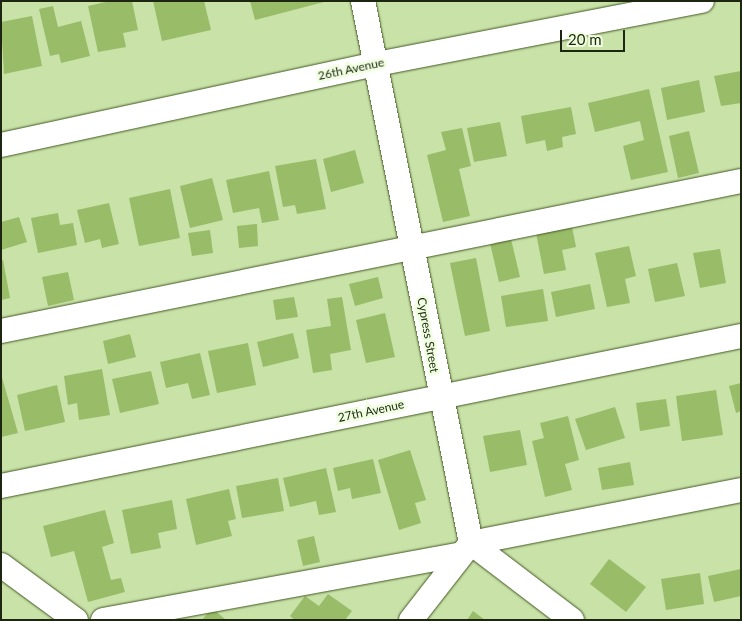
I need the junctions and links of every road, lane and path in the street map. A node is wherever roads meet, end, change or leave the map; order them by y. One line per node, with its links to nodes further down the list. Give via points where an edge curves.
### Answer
1 (363, 1): 3 (street, Cypress Street)
2 (702, 1): 3 (street, 26th Avenue)
3 (377, 64): 4 (street, 26th Avenue); 6 (street, Cypress Street)
4 (1, 145)
5 (741, 181): 6 (street)
6 (413, 248): 7 (street); 9 (street, Cypress Street)
7 (1, 331)
8 (741, 336): 9 (street, 27th Avenue)
9 (439, 397): 10 (street, 27th Avenue); 12 (street, Cypress Street)
10 (1, 486)
11 (741, 490): 12 (street)
12 (466, 548): 15 (street); 16 (street); 17 (street)
13 (1, 565): 14 (street)
14 (76, 620)
15 (103, 620)
16 (411, 620)
17 (572, 620)

